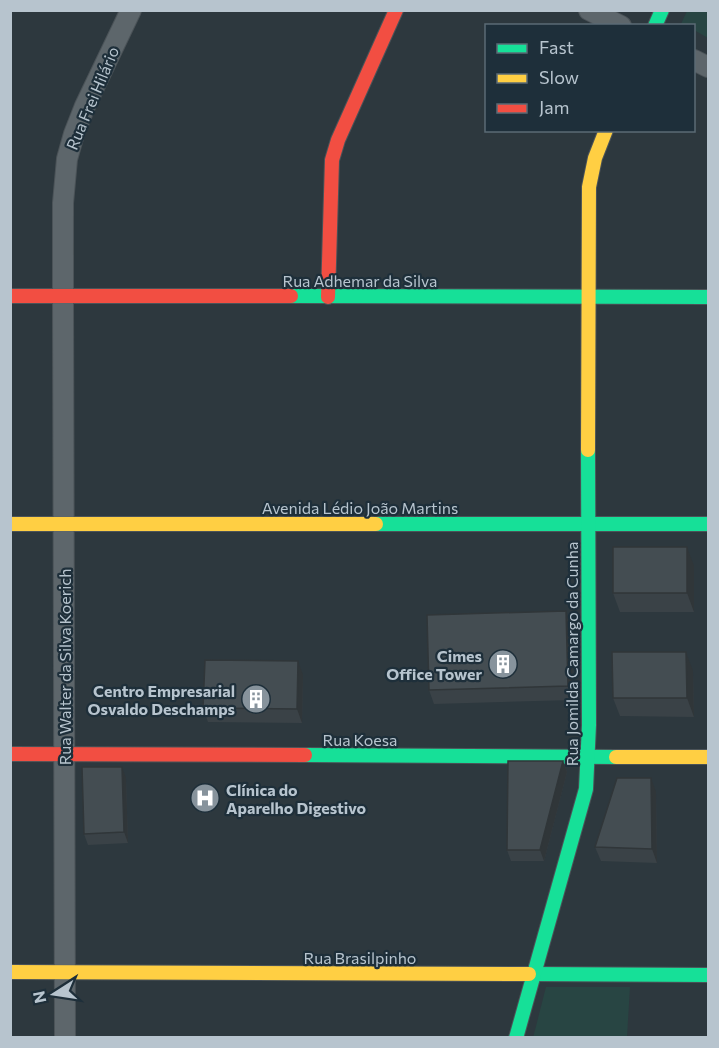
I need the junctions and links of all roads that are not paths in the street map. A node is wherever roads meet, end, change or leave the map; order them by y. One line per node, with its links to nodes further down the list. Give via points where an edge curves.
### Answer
1 (131, 10): 9 (street, Rua Frei Hilário, via 85,106 67,159)
2 (396, 10): 10 (street, via 332,160)
3 (589, 10): 5 (street)
4 (662, 10): 6 (street)
5 (617, 24)
6 (656, 24)
7 (605, 132): 11 (street, Rua Jomilda Camargo da Cunha, via 591,169 589,187)
8 (10, 296): 9 (street, Rua Adhemar da Silva)
9 (63, 296): 10 (street, Rua Adhemar da Silva); 14 (street, Rua Walter da Silva Koerich)
10 (328, 297): 11 (street, Rua Adhemar da Silva)
11 (588, 297): 12 (street, Rua Adhemar da Silva); 15 (street, Rua Jomilda Camargo da Cunha)
12 (708, 297)
13 (10, 524): 14 (street, Avenida Lédio João Martins)
14 (63, 524): 15 (street, Avenida Lédio João Martins); 18 (street, Rua Walter da Silva Koerich)
15 (588, 524): 16 (street, Avenida Lédio João Martins); 19 (street, Rua Jomilda Camargo da Cunha)
16 (708, 524)
17 (10, 754): 18 (street, Rua Koesa)
18 (64, 755): 19 (street, Rua Koesa); 22 (street, Rua Walter da Silva Koerich)
19 (588, 757): 20 (street, Rua Koesa); 23 (street, Rua Jomilda Camargo da Cunha, via 586,789)
20 (708, 757)
21 (10, 972): 22 (street, Rua Brasilpinho)
22 (64, 972): 23 (street, Rua Brasilpinho); 25 (street, Rua Walter da Silva Koerich)
23 (533, 974): 24 (street, Rua Brasilpinho); 26 (street, Rua Jomilda Camargo da Cunha)
24 (708, 975)
25 (65, 1038)
26 (516, 1038)

